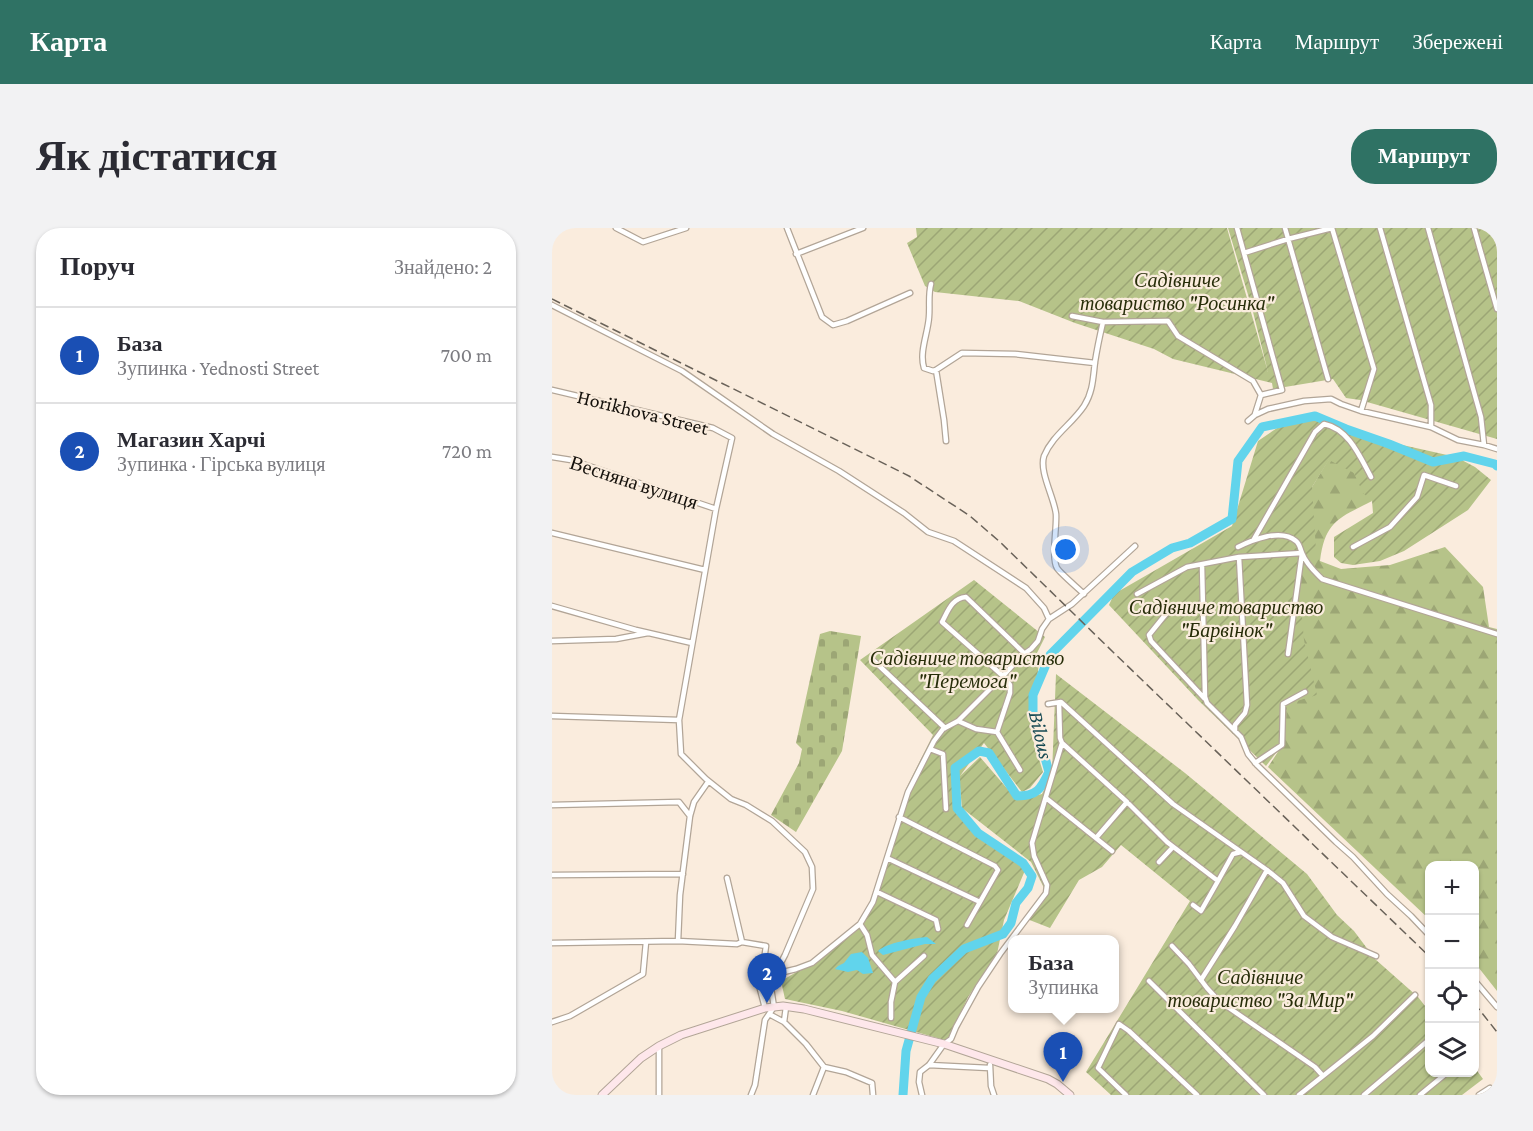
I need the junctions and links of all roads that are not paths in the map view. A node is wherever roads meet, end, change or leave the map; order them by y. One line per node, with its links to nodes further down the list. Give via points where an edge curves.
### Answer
1 (616, 228): 2 (street, via 644,242)
2 (686, 228)
3 (787, 228): 13 (street)
4 (863, 228): 13 (street)
5 (1237, 228): 12 (street)
6 (1285, 228): 11 (street)
7 (1332, 228): 11 (street); 25 (street, via 1374,369)
8 (1380, 228): 28 (street, via 1431,405)
9 (1428, 228): 30 (street, via 1481,417)
10 (1474, 228): 17 (street)
11 (1288, 239): 12 (street); 22 (street)
12 (1244, 253): 24 (street, via 1282,390)
13 (796, 254): 15 (street, via 822,317 833,325)
14 (932, 284): 21 (street, via 922,361 924,368)
15 (910, 293)
16 (552, 305): 49 (street, via 682,371 928,532 954,541 1026,588)
17 (1497, 309)
18 (1072, 316): 19 (street)
19 (1103, 322): 20 (street); 24 (street, via 1168,321 1178,336 1253,381)
20 (1095, 363): 21 (street, via 962,353); 45 (street, via 1093,385 1085,405 1051,443 1043,458 1056,512 1057,568)
21 (936, 370): 29 (street)
22 (1328, 379)
23 (552, 390): 35 (street, Horikhova Street, via 713,428 732,438)
24 (1261, 395): 26 (street)
25 (1361, 411): 26 (street, via 1331,399 1304,401); 28 (street)
26 (1255, 415): 27 (street)
27 (1248, 421)
28 (1431, 427): 30 (street, via 1458,440)
29 (946, 441)
30 (1484, 445): 31 (street)
31 (1497, 449)
32 (552, 457): 35 (street, Весняна вулиця)
33 (1371, 477): 37 (street, via 1340,431 1324,424 1315,432)
34 (1456, 486): 40 (street, via 1424,475 1417,498 1390,527)
35 (716, 509): 44 (street)
36 (552, 533): 44 (street)
37 (1254, 539): 39 (street); 41 (street, via 1282,535 1295,540)
38 (1135, 546): 45 (street)
39 (1238, 547)
40 (1353, 547)
41 (1302, 553): 42 (street); 51 (street, via 1322,579); 55 (street)
42 (1239, 557): 43 (street); 66 (street, via 1247,705)
43 (1202, 565): 46 (street, via 1187,567); 59 (street)
44 (705, 570): 53 (street)
45 (1084, 594): 49 (street)
46 (1137, 594)
47 (552, 606): 50 (street)
48 (1170, 609): 59 (street, via 1149,635 1151,641)
49 (1049, 619): 54 (street, via 1038,641)
50 (650, 633): 52 (street, via 616,639); 53 (street)
51 (1497, 634)
52 (552, 641)
53 (692, 643): 63 (street)
54 (1024, 653): 57 (street); 57 (street, via 966,597 955,600 942,622)
55 (1288, 654)
56 (873, 660): 65 (street)
57 (1003, 676): 64 (street); 67 (street, via 1010,685 1010,693)
58 (1305, 692): 70 (street, via 1283,704 1282,745)
59 (1206, 699): 66 (street)
60 (1059, 703): 61 (street); 68 (street); 82 (street, via 1173,804)
61 (1048, 704)
62 (552, 716): 63 (street)
63 (679, 720): 72 (street, via 681,754)
64 (958, 721): 65 (street); 67 (street)
65 (945, 728): 69 (street)
66 (1235, 730): 70 (street)
67 (997, 732): 71 (street)
68 (1062, 743): 73 (street); 74 (street)
69 (930, 748): 76 (street, via 943,754); 78 (street)
70 (1255, 763): 96 (street)
71 (1020, 770)
72 (708, 782): 77 (street, via 694,802); 106 (street, via 772,821 805,852 812,867 813,889)
73 (1046, 798): 79 (street); 97 (street, via 1032,843 1046,892)
74 (1127, 802): 79 (street); 80 (street)
75 (552, 806): 77 (street, via 679,802)
76 (946, 809)
77 (690, 816): 86 (street)
78 (899, 817): 83 (street); 91 (street, via 996,866 998,870)
79 (1096, 838): 81 (street)
80 (1173, 847): 84 (street); 89 (street)
81 (1112, 851)
82 (1241, 852): 85 (street); 89 (street, via 1233,854)
83 (887, 858): 90 (street); 91 (street)
84 (1159, 862)
85 (1267, 870): 105 (street, via 1282,883 1304,916 1332,937); 107 (street)
86 (682, 874): 87 (street); 98 (street)
87 (552, 875)
88 (727, 878): 100 (street)
89 (1218, 881): 92 (street, via 1201,911)
90 (877, 891): 93 (street); 95 (street, via 936,920)
91 (980, 902): 94 (street)
92 (1193, 905)
93 (860, 924): 106 (street, via 812,963); 109 (street, via 872,955)
94 (967, 925)
95 (938, 929)
96 (1425, 931)
97 (1014, 935)
98 (678, 941): 99 (street); 100 (street)
99 (646, 942): 101 (street); 117 (street, via 643,974 570,1016)
100 (742, 942): 115 (street, via 766,946 760,989)
101 (552, 943)
102 (1008, 943): 120 (street, via 978,987 951,1039)
103 (1172, 946): 107 (street)
104 (924, 956): 109 (street)
105 (1376, 956)
106 (775, 974): 113 (street, via 771,988)
107 (1201, 980): 125 (street, via 1219,1001)
108 (1149, 981): 138 (street)
109 (895, 982): 116 (street)
110 (1479, 986): 114 (street)
111 (1415, 995): 125 (street)
112 (786, 1006): 113 (main road); 118 (street); 120 (main road)
113 (774, 1007): 115 (main road)
114 (1497, 1007)
115 (767, 1011): 118 (street); 121 (main road, via 681,1035); 131 (street)
116 (891, 1018)
117 (552, 1022)
118 (784, 1022): 124 (street)
119 (1425, 1043): 140 (street)
120 (944, 1044): 122 (main road); 123 (street)
121 (659, 1046): 129 (main road, via 631,1066); 130 (street)
122 (991, 1064): 123 (street); 134 (street); 135 (main road, via 1048,1079)
123 (929, 1065): 128 (street, via 920,1072)
124 (824, 1067): 132 (street); 133 (street, via 872,1083)
125 (1323, 1076): 139 (street)
126 (1442, 1077): 141 (street)
127 (1490, 1089): 142 (street)
128 (921, 1094)
129 (602, 1095)
130 (659, 1095)
131 (751, 1095)
132 (813, 1095)
133 (873, 1095)
134 (994, 1095)
135 (1070, 1095)
136 (1126, 1095): 137 (street, via 1098,1068 1119,1024)
137 (1197, 1095)
138 (1264, 1095)
139 (1299, 1095)
140 (1364, 1095)
141 (1420, 1095)
142 (1479, 1095)

